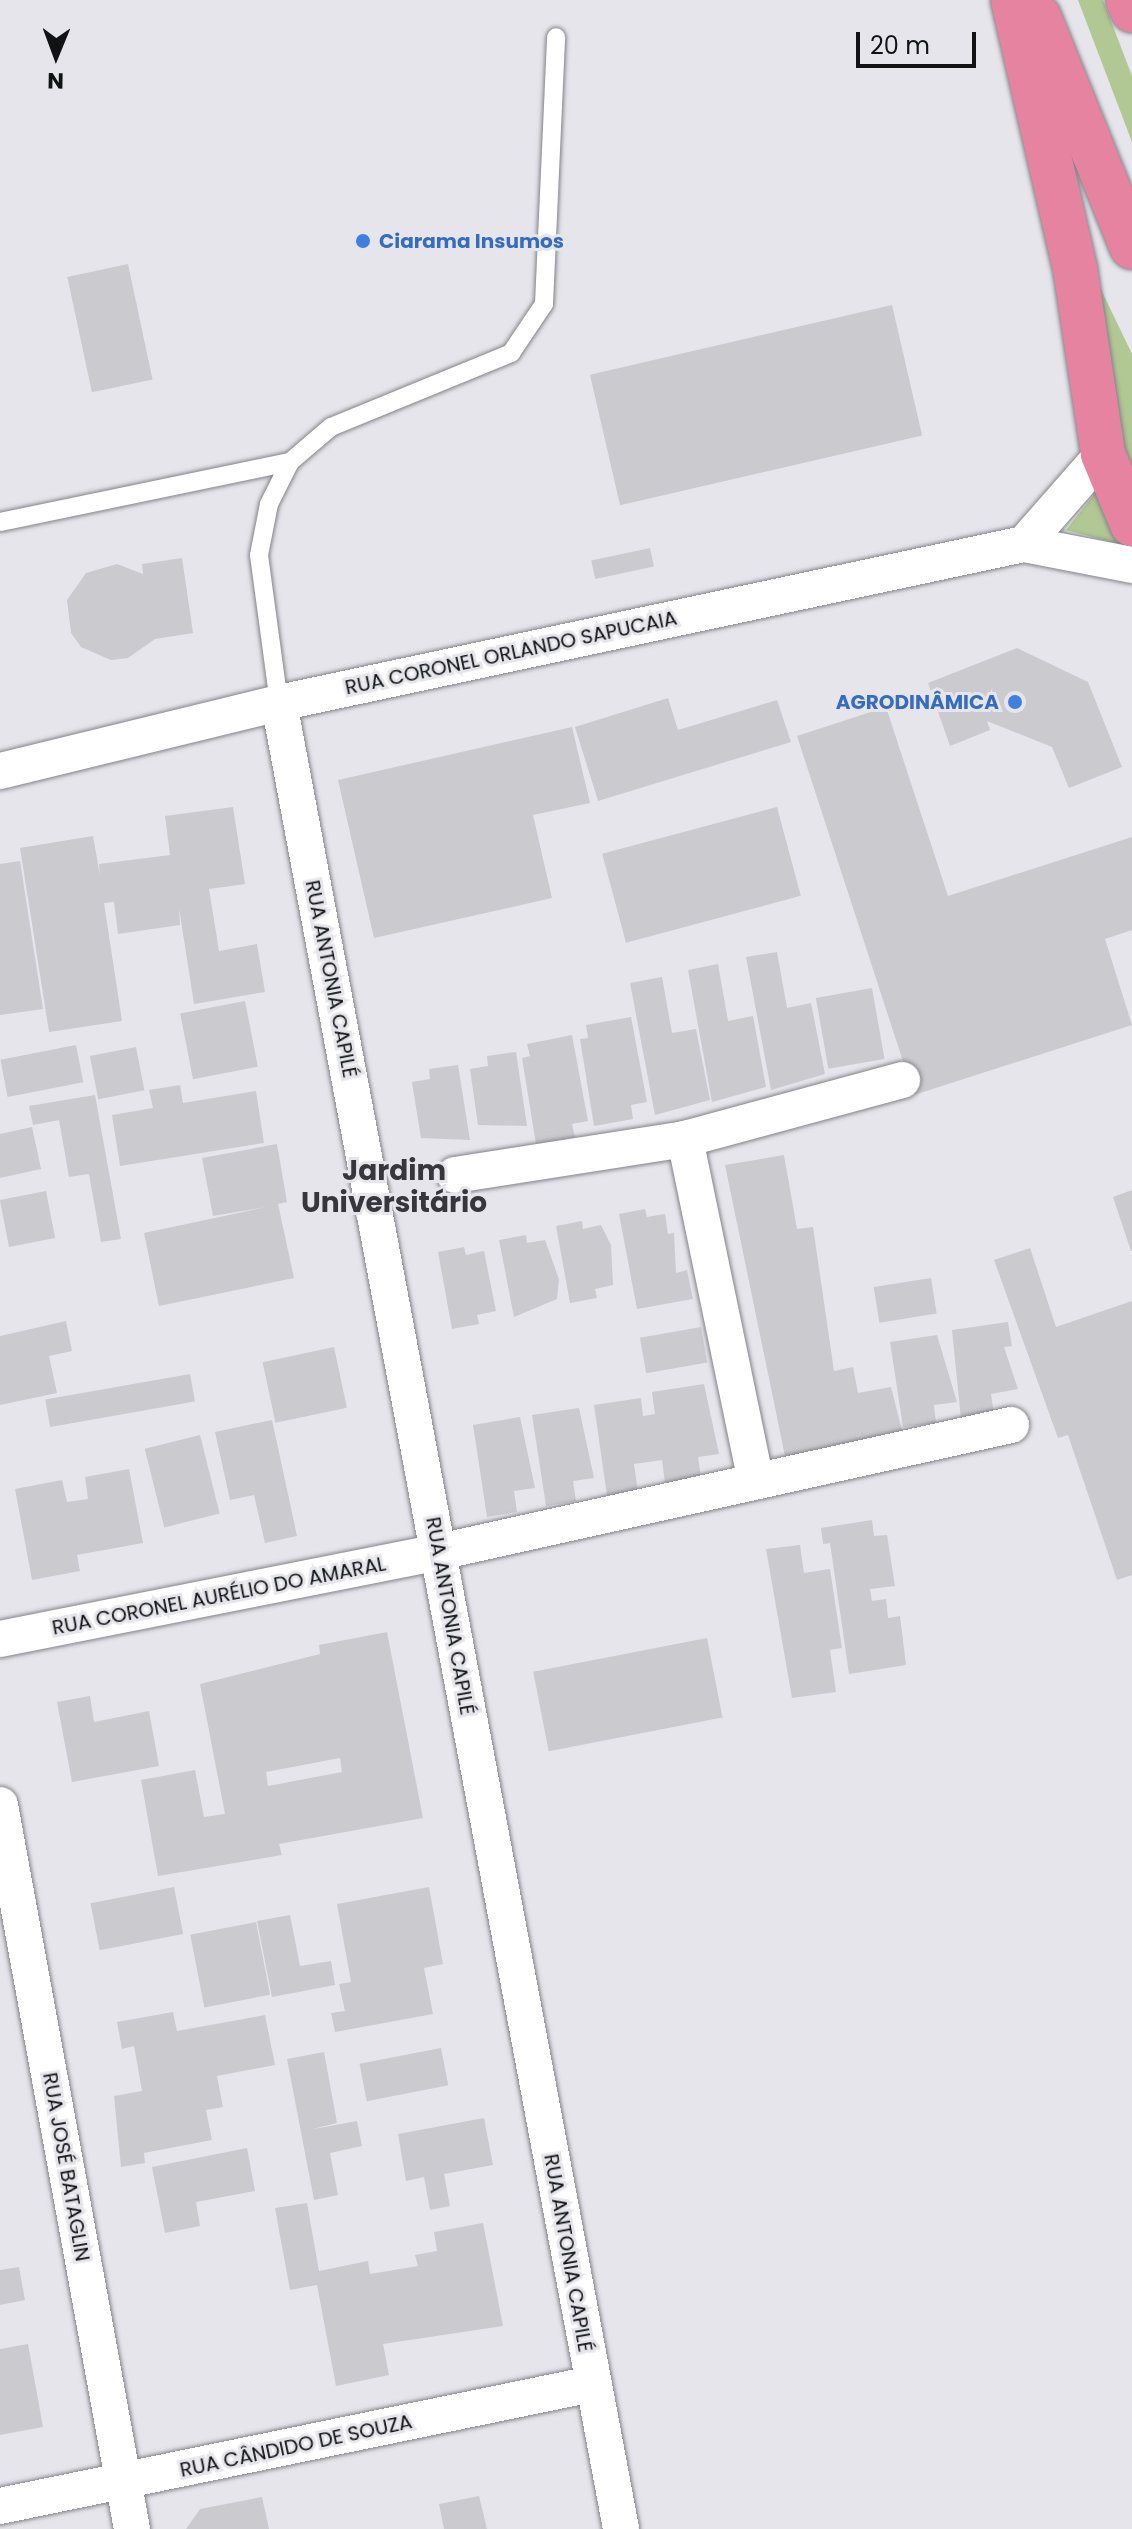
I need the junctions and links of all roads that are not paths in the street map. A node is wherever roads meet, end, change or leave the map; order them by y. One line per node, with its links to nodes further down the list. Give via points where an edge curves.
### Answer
1 (1013, 0): 7 (highway, via 1075,268)
2 (1032, 0): 6 (highway)
3 (1128, 0): 4 (highway)
4 (1132, 10)
5 (556, 37): 8 (lane, via 544,304 529,334 476,371 331,427)
6 (1132, 247)
7 (1103, 454): 10 (highway); 11 (street)
8 (290, 462): 9 (lane); 13 (lane, via 269,504 259,555)
9 (0, 522)
10 (1132, 524)
11 (1024, 544): 12 (street); 13 (street, RUA CORONEL ORLANDO SAPUCAIA)
12 (1132, 565)
13 (279, 703): 14 (street, RUA CORONEL ORLANDO SAPUCAIA); 20 (street, RUA ANTONIA CAPILÉ)
14 (0, 771)
15 (902, 1080): 16 (street)
16 (685, 1139): 17 (street); 19 (street)
17 (455, 1175)
18 (1011, 1425): 19 (street, RUA CORONEL AURÉLIO DO AMARAL)
19 (755, 1478): 20 (street, RUA CORONEL AURÉLIO DO AMARAL)
20 (439, 1552): 21 (street, RUA CORONEL AURÉLIO DO AMARAL); 23 (street, RUA ANTONIA CAPILÉ)
21 (0, 1639)
22 (0, 1805): 24 (street, RUA JOSÉ BATAGLIN)
23 (592, 2384): 24 (street, RUA CÂNDIDO DE SOUZA); 27 (street, RUA ANTONIA CAPILÉ)
24 (123, 2483): 25 (street, RUA CÂNDIDO DE SOUZA); 26 (street, RUA JOSÉ BATAGLIN)
25 (0, 2506)
26 (132, 2529)
27 (621, 2529)

